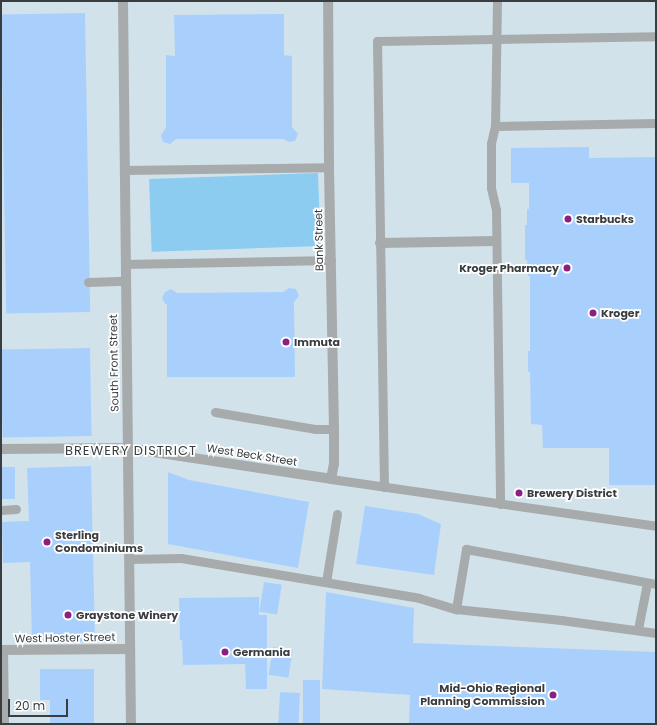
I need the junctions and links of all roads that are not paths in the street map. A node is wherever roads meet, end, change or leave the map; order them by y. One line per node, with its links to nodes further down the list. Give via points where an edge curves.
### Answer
1 (123, 1): 9 (street, South Front Street)
2 (328, 1): 8 (street, Bank Street)
3 (497, 1): 5 (lane)
4 (656, 36): 5 (lane)
5 (498, 39): 7 (lane); 11 (lane, via 377,41)
6 (656, 123): 7 (lane)
7 (495, 126): 10 (lane, via 491,144 491,188 496,209)
8 (329, 167): 9 (lane); 12 (street, Bank Street)
9 (124, 170): 13 (street, South Front Street)
10 (496, 241): 11 (street); 22 (lane)
11 (380, 243): 21 (lane)
12 (331, 260): 13 (lane); 17 (street, Bank Street)
13 (125, 264): 14 (street, South Front Street)
14 (125, 281): 15 (lane); 18 (street, South Front Street)
15 (88, 282)
16 (215, 412): 17 (lane, via 315,429)
17 (334, 429): 20 (street, Bank Street, via 334,463)
18 (127, 448): 19 (street, West Beck Street); 20 (street, West Beck Street); 27 (street, South Front Street)
19 (1, 449)
20 (331, 479): 21 (lane)
21 (384, 487): 22 (lane)
22 (500, 504): 26 (lane)
23 (16, 509): 24 (lane)
24 (1, 510)
25 (336, 514): 28 (lane)
26 (656, 526)
27 (129, 559): 28 (lane, via 181,558); 33 (street, South Front Street)
28 (326, 582): 30 (lane, via 419,598)
29 (651, 583): 30 (lane, via 466,549); 31 (lane)
30 (456, 609): 31 (lane)
31 (638, 630): 32 (lane)
32 (656, 633)
33 (130, 649): 34 (street, West Hoster Street); 36 (street, South Front Street)
34 (2, 650): 35 (lane)
35 (4, 724)
36 (131, 724)

